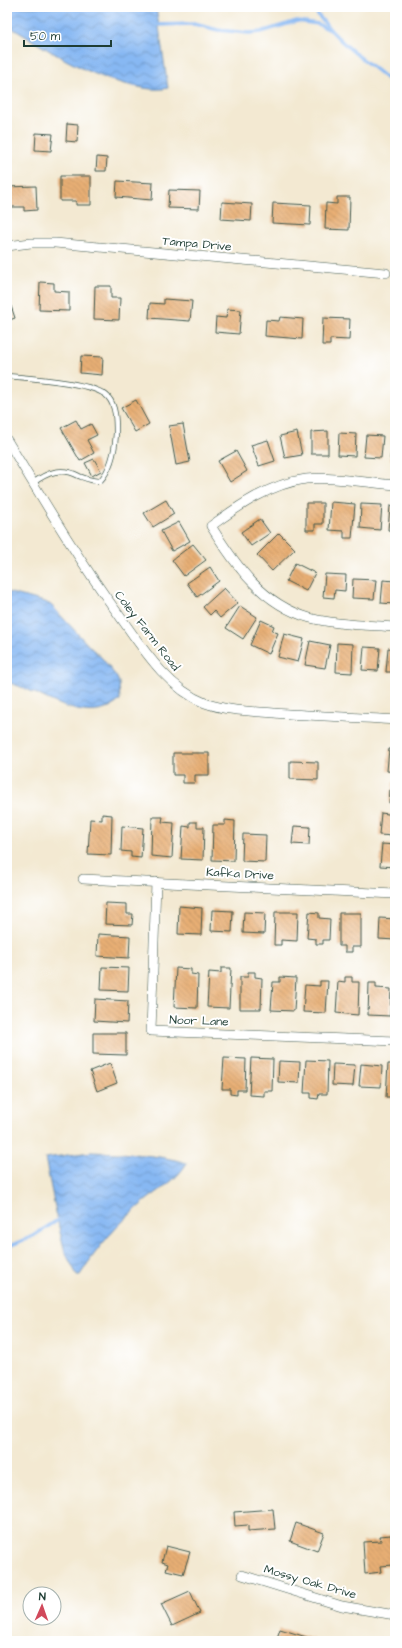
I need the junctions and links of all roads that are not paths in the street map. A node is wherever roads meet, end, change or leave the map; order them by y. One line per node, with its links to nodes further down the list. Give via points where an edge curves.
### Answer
1 (7, 246): 2 (street, Tampa Drive, via 55,243)
2 (386, 273)
3 (7, 376): 5 (lane, via 71,383 101,392 108,396 116,419 116,442 111,464 100,481 57,470)
4 (7, 440): 5 (street, Coley Farm Road)
5 (32, 483): 8 (street, Coley Farm Road, via 70,546 139,643 169,679 188,694 206,703 243,711)
6 (395, 485): 7 (street, via 325,479 292,482 251,499 211,526 250,581 271,600 285,608 310,618)
7 (395, 627)
8 (395, 720)
9 (83, 878): 10 (street, Kafka Drive)
10 (156, 882): 11 (street, Kafka Drive); 12 (street, Noor Lane, via 151,1031)
11 (395, 894)
12 (395, 1041)
13 (242, 1575): 14 (street, Mossy Oak Drive, via 342,1606)
14 (395, 1614)

